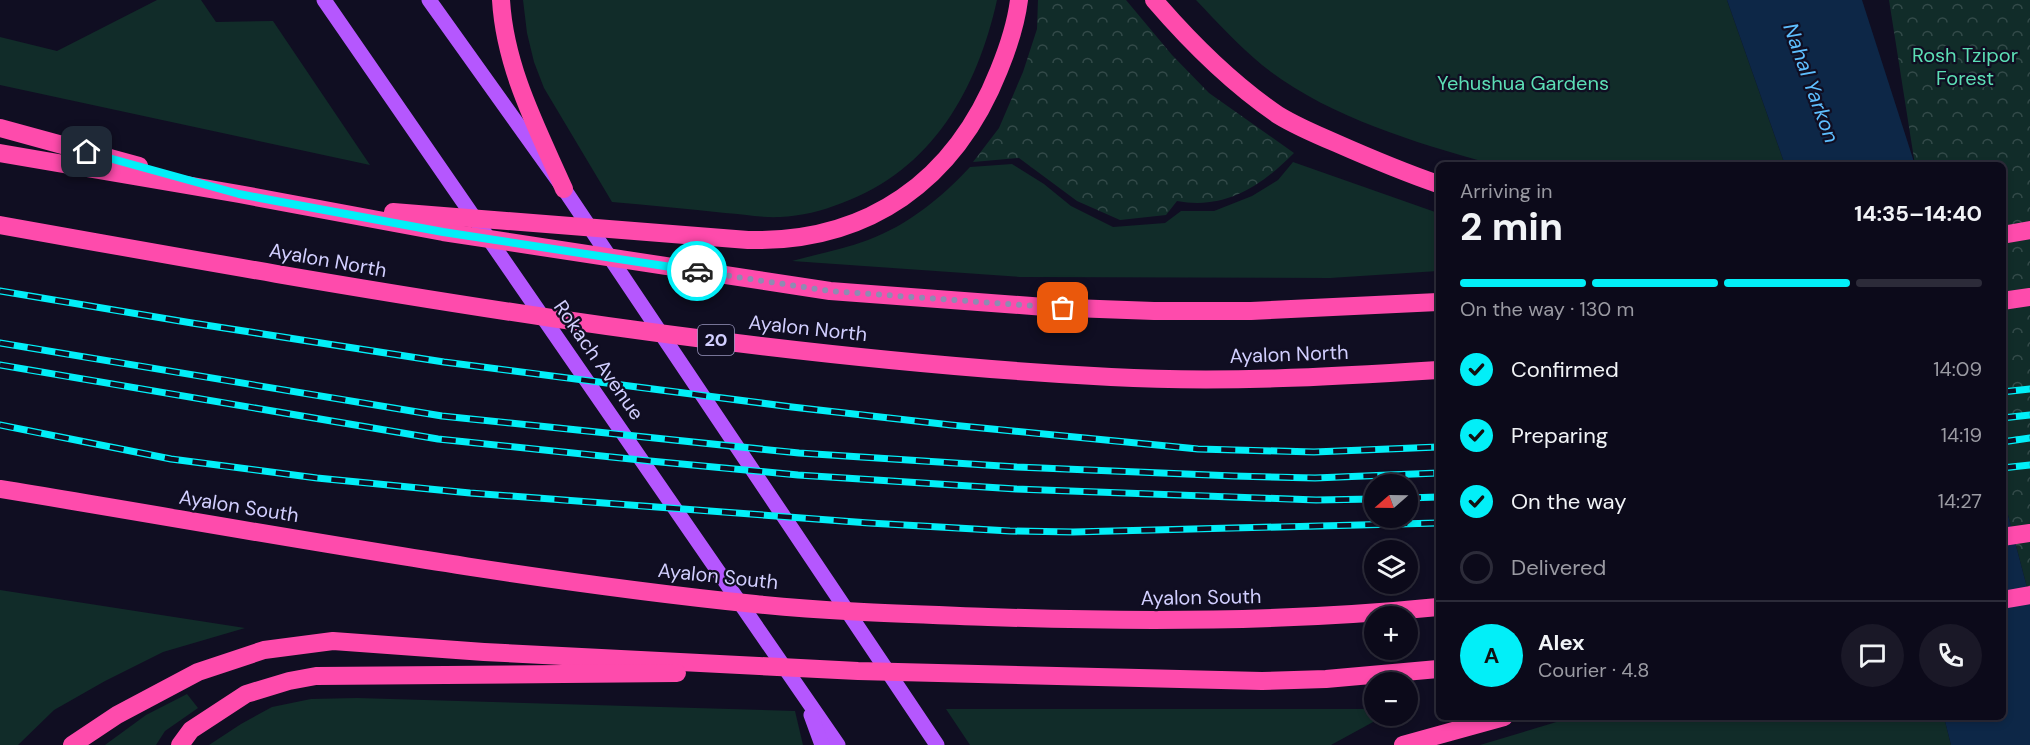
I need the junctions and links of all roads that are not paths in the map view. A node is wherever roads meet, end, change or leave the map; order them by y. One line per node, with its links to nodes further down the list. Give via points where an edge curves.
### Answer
1 (324, 0): 27 (main road, Rokach Avenue)
2 (429, 0): 9 (main road)
3 (501, 0): 9 (highway, via 505,37 517,81)
4 (1019, 0): 11 (highway, via 1005,57 988,98 967,134 940,167 917,188 861,221 817,234 748,240)
5 (1154, 0): 8 (highway, via 1243,90 1280,116 1374,160)
6 (0, 128): 10 (highway)
7 (0, 153): 10 (highway)
8 (1436, 182)
9 (564, 189): 33 (main road)
10 (239, 194): 11 (highway)
11 (292, 204): 17 (highway, via 443,232 830,291 1143,311 1251,311)
12 (0, 225): 18 (highway, Ayalon North / 20, via 433,301 766,346 942,364 1113,377 1225,379)
13 (2030, 230): 14 (highway)
14 (2006, 234)
15 (2030, 297): 16 (highway)
16 (2006, 300)
17 (1436, 302)
18 (1436, 370)
19 (0, 489): 24 (highway, Ayalon South, via 382,553 758,604 902,614 1125,620 1285,619)
20 (2030, 533): 21 (highway)
21 (2006, 536)
22 (2030, 595): 23 (highway)
23 (2006, 599)
24 (1436, 608)
25 (1436, 669): 26 (highway, via 1262,681)
26 (858, 671): 29 (highway, via 333,641 264,650 198,672 117,715); 30 (highway, via 316,676 246,694 191,730)
27 (799, 685): 31 (main road); 32 (main road, Rokach Avenue)
28 (1493, 720): 34 (highway)
29 (72, 745)
30 (180, 745)
31 (822, 745)
32 (838, 745)
33 (937, 745)
34 (1403, 745)

